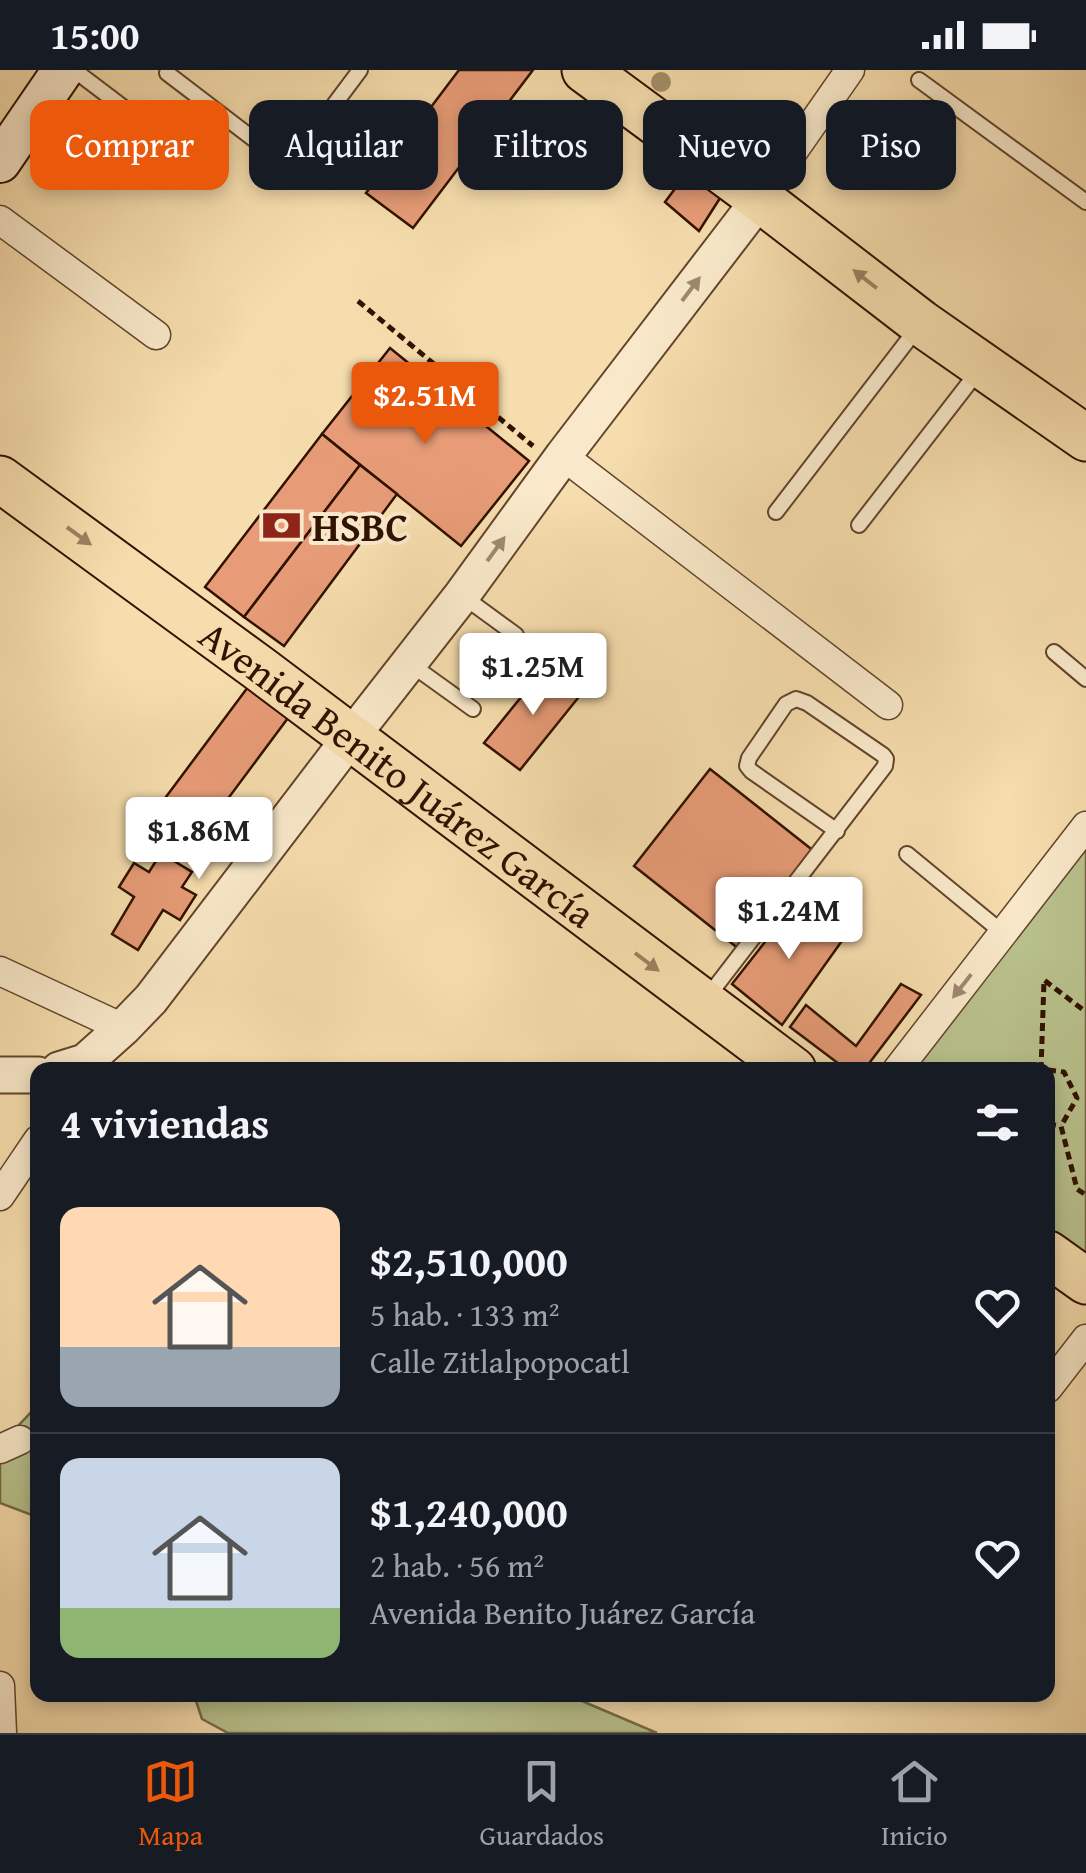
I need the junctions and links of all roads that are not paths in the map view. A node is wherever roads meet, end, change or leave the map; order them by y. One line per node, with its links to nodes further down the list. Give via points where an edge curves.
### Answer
1 (64, 70): 9 (main road)
2 (74, 70): 8 (lane)
3 (360, 70): 6 (lane, via 286,159)
4 (585, 70): 10 (main road)
5 (850, 70): 10 (street)
6 (168, 72)
7 (919, 80): 11 (lane)
8 (114, 100)
9 (0, 162)
10 (760, 198): 13 (main road, one-way to 10); 17 (street, one-way to 10)
11 (1086, 202)
12 (0, 220): 14 (street)
13 (921, 323): 15 (main road); 19 (lane)
14 (156, 335)
15 (983, 366): 16 (main road); 20 (lane)
16 (1086, 438)
17 (560, 461): 21 (street, one-way to 17); 26 (street)
18 (0, 478): 28 (main road, Avenida Benito Juárez García, one-way to 28)
19 (776, 512)
20 (859, 525)
21 (462, 595): 22 (lane); 24 (street)
22 (516, 635)
23 (1054, 652): 25 (lane)
24 (408, 663): 27 (lane); 28 (street)
25 (1086, 679)
26 (888, 704)
27 (473, 708)
28 (351, 737): 34 (main road, Avenida Benito Juárez García, one-way to 34); 35 (street)
29 (1086, 826): 32 (street)
30 (837, 831): 30 (lane, via 886,759 796,699 786,704 747,766); 34 (lane)
31 (907, 854): 32 (lane)
32 (1003, 934): 38 (street, one-way to 38)
33 (0, 970): 35 (street)
34 (702, 1004): 37 (main road, Avenida Benito Juárez García)
35 (123, 1028): 36 (street)
36 (81, 1062)
37 (782, 1062)
38 (903, 1062)
39 (0, 1075): 40 (street)
40 (30, 1075)
41 (30, 1152): 42 (street)
42 (0, 1196)
43 (1055, 1259): 44 (main road)
44 (1086, 1281)
45 (1086, 1340): 46 (street)
46 (1055, 1379)
47 (0, 1686): 48 (street)
48 (2, 1733)

